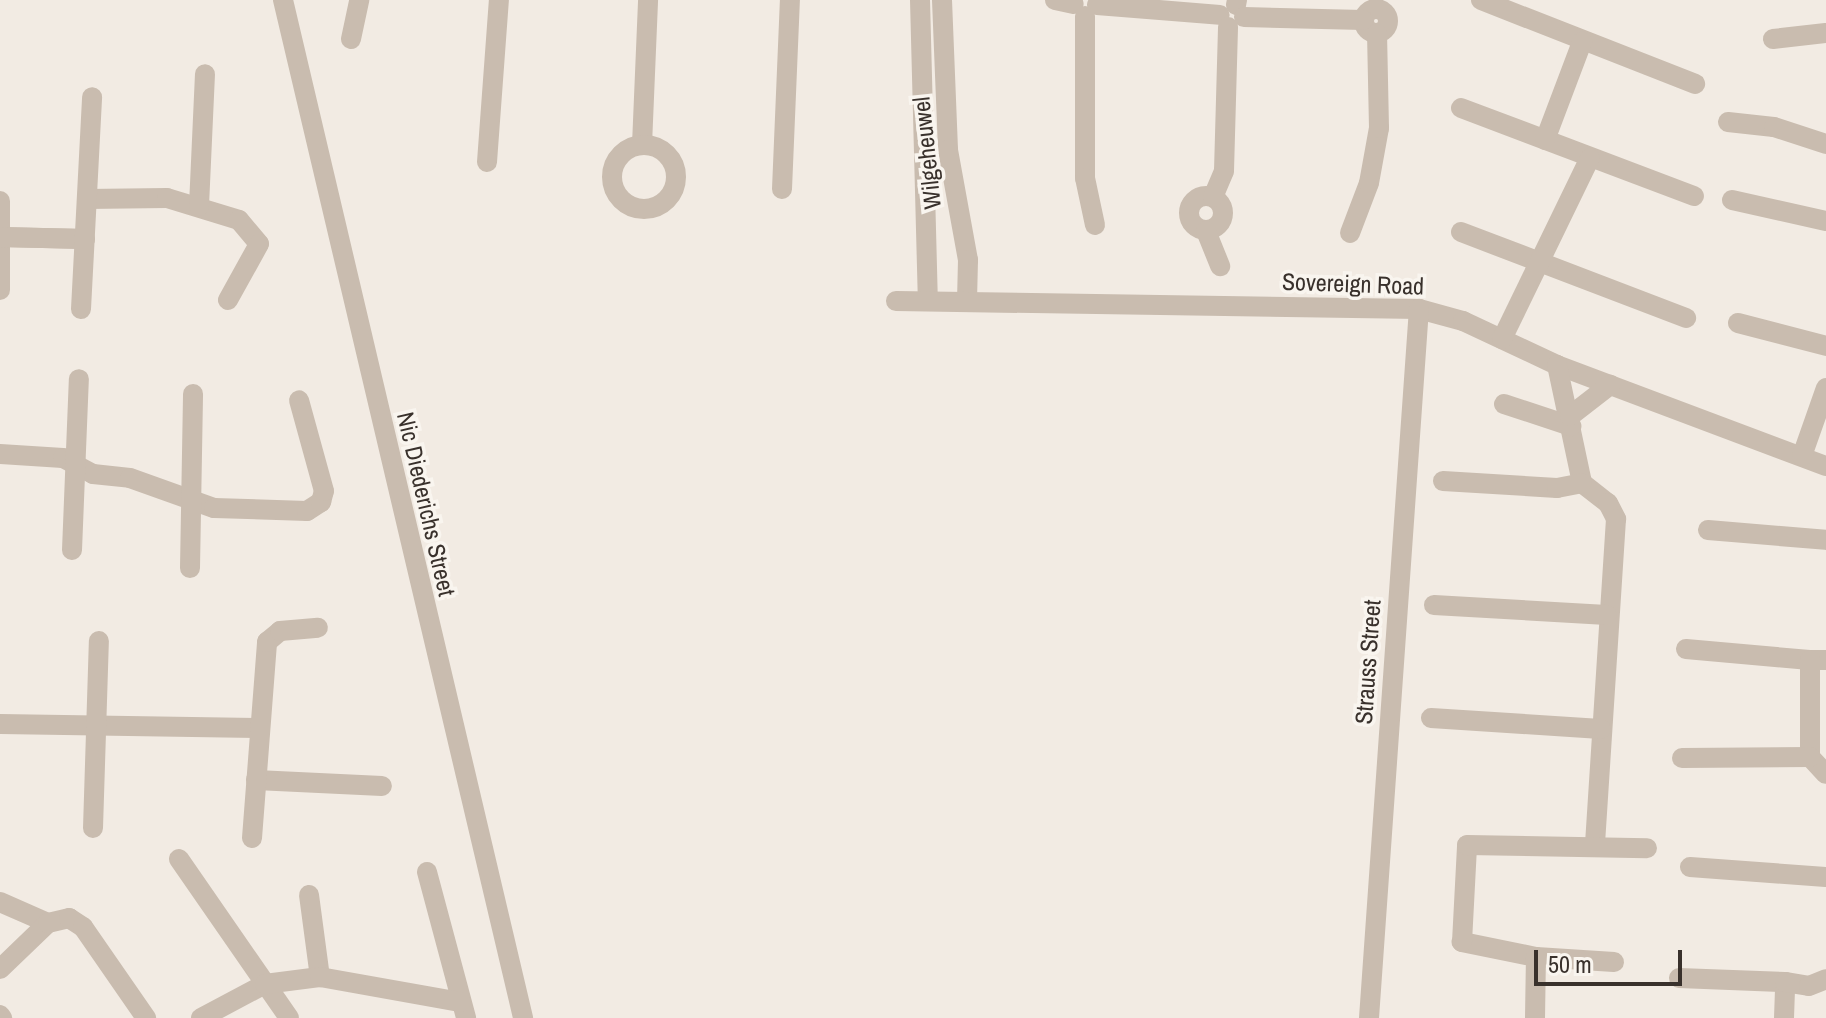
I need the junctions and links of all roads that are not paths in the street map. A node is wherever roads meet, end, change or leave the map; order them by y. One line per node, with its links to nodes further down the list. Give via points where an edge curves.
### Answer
1 (283, 0): 109 (street, Nic Diederichs Street)
2 (359, 0): 13 (street)
3 (499, 0): 25 (street)
4 (648, 0): 23 (street)
5 (790, 0): 26 (street)
6 (920, 0): 41 (street, Wilgeheuwel)
7 (942, 0): 43 (street, Wilgeheuwel, via 948,150 968,260)
8 (1481, 0): 15 (street)
9 (1080, 4): 10 (street); 33 (street, via 1085,178)
10 (1233, 13): 11 (street); 39 (street, via 1224,171 1213,197 1200,197 1190,207 1193,226 1206,231)
11 (1376, 16): 35 (street, via 1379,128 1369,183)
12 (1826, 33): 14 (street)
13 (351, 39)
14 (1773, 39)
15 (1582, 42): 17 (street); 21 (street)
16 (205, 74): 31 (street)
17 (1695, 84)
18 (92, 97): 28 (street)
19 (1461, 108): 21 (street)
20 (1728, 122): 22 (street, via 1774,127)
21 (1545, 140): 24 (street)
22 (1826, 144)
23 (642, 145)
24 (1590, 158): 27 (street); 38 (street)
25 (487, 162)
26 (782, 189)
27 (1694, 196)
28 (87, 199): 31 (street, via 167,198); 37 (street)
29 (1732, 200): 32 (street)
30 (0, 201): 36 (street)
31 (199, 206): 42 (street, via 239,220 258,239)
32 (1826, 221)
33 (1095, 225)
34 (1461, 232): 38 (street)
35 (1350, 233)
36 (0, 237): 37 (street); 40 (street)
37 (85, 239): 45 (street)
38 (1539, 260): 47 (street); 49 (street)
39 (1220, 266)
40 (0, 290)
41 (928, 299): 43 (street, Sovereign Road); 44 (street, Sovereign Road)
42 (228, 300)
43 (967, 300): 46 (street, Sovereign Road)
44 (896, 301)
45 (81, 309)
46 (1419, 309): 49 (street, Sovereign Road); 110 (street, Strauss Street)
47 (1686, 318)
48 (1738, 323): 50 (street)
49 (1502, 339): 51 (street, Sovereign Road)
50 (1826, 346)
51 (1557, 365): 53 (street, Sovereign Road); 58 (street)
52 (79, 379): 61 (street)
53 (1610, 385): 58 (street); 60 (street, Sovereign Road)
54 (1826, 388): 60 (street)
55 (193, 394): 65 (street)
56 (299, 400): 65 (street, via 324,491 321,502 294,513 214,508)
57 (1504, 404): 58 (street)
58 (1571, 421): 64 (street)
59 (0, 454): 61 (street, via 63,458)
60 (1802, 456): 62 (street, Sovereign Road)
61 (76, 465): 65 (street); 68 (street)
62 (1826, 466)
63 (1443, 481): 64 (street, via 1557,488)
64 (1582, 483): 71 (street, via 1608,503 1616,519)
65 (192, 498): 69 (street)
66 (1708, 530): 67 (street)
67 (1826, 540)
68 (72, 550)
69 (190, 568)
70 (1434, 605): 71 (street)
71 (1607, 615): 80 (street)
72 (318, 628): 79 (street, via 280,631 267,642)
73 (99, 641): 78 (street)
74 (1686, 649): 75 (street)
75 (1818, 660): 81 (street)
76 (1431, 718): 80 (street)
77 (0, 724): 78 (street)
78 (98, 725): 79 (street); 86 (street)
79 (260, 728): 84 (street)
80 (1601, 729): 88 (street)
81 (1810, 757): 82 (street); 83 (street)
82 (1682, 758)
83 (1826, 774)
84 (256, 780): 85 (street); 87 (street)
85 (382, 786)
86 (93, 828)
87 (252, 838)
88 (1595, 844): 89 (street); 97 (street, via 1467,845 1462,942)
89 (1647, 848)
90 (179, 859): 104 (street)
91 (1690, 867): 93 (street)
92 (427, 872): 105 (street)
93 (1826, 877)
94 (309, 895): 100 (street)
95 (0, 902): 96 (street)
96 (48, 923): 99 (street); 106 (street, via 62,917 83,927)
97 (1536, 957): 98 (street); 111 (street)
98 (1614, 962)
99 (0, 969)
100 (320, 977): 104 (street); 105 (street)
101 (1679, 978): 103 (street)
102 (1826, 979): 103 (street, via 1809,986)
103 (1785, 982): 112 (street)
104 (265, 984): 107 (street); 108 (street)
105 (464, 1010)
106 (146, 1018)
107 (201, 1018)
108 (289, 1018)
109 (523, 1018)
110 (1369, 1018)
111 (1535, 1018)
112 (1784, 1018)

